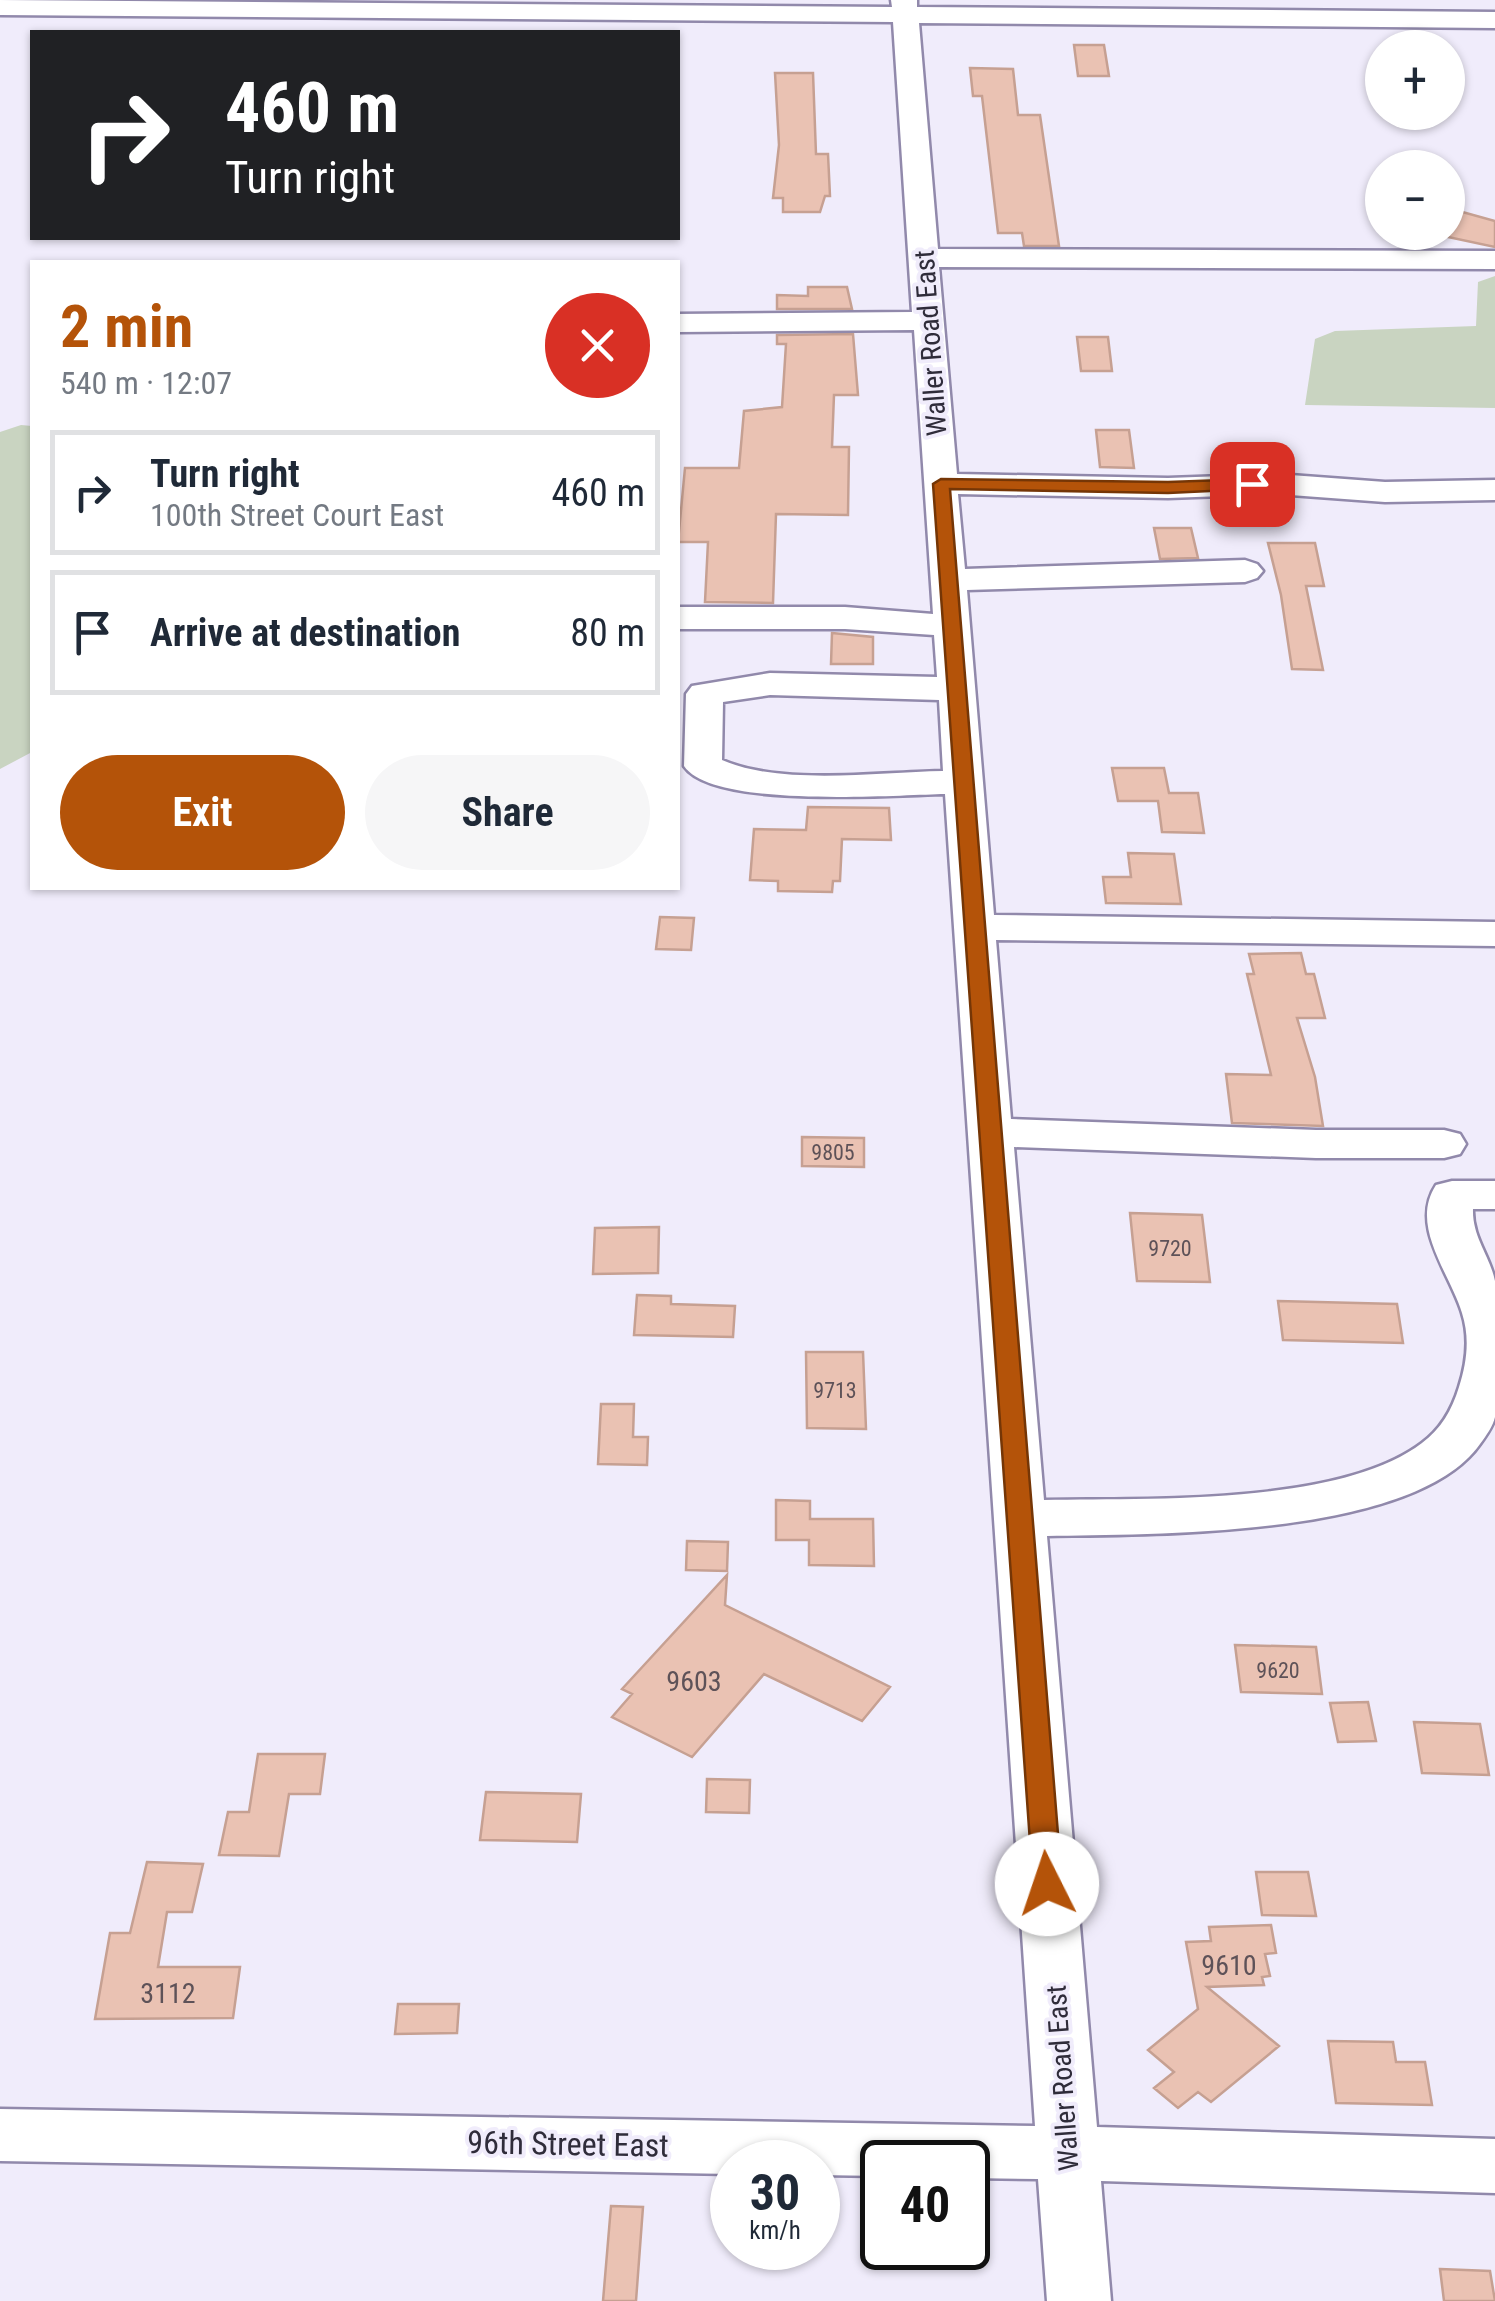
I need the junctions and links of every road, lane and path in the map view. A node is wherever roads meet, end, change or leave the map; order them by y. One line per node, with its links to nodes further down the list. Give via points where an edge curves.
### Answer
1 (344, 5): 2 (street); 3 (street)
2 (0, 7)
3 (904, 7): 4 (street); 5 (street, Waller Road East)
4 (1495, 20)
5 (924, 258): 6 (street); 7 (street, Waller Road East)
6 (1495, 260)
7 (928, 322): 8 (street); 9 (street, Waller Road East)
8 (680, 323)
9 (941, 484): 10 (street); 12 (street, Waller Road East)
10 (1495, 490)
11 (1245, 571): 12 (street)
12 (948, 580): 14 (street, Waller Road East)
13 (680, 618): 14 (street)
14 (952, 626): 15 (street, Waller Road East)
15 (957, 689): 16 (street, Waller Road East); 16 (street, via 770,684 706,694 702,766 718,776 764,782)
16 (964, 782): 17 (street, Waller Road East)
17 (975, 927): 18 (street); 19 (street, Waller Road East)
18 (1495, 934)
19 (990, 1132): 20 (street); 23 (street, Waller Road East)
20 (1444, 1144)
21 (1495, 1195): 22 (street, via 1452,1195 1449,1206 1454,1236 1492,1327)
22 (1493, 1350): 23 (street, via 1472,1422 1436,1459 1358,1495 1220,1511)
23 (1020, 1518): 25 (street, Waller Road East)
24 (0, 2135): 25 (street, 96th Street East)
25 (1068, 2153): 26 (street, 96th Street East); 27 (street, Waller Road East)
26 (1495, 2166)
27 (1080, 2301)

